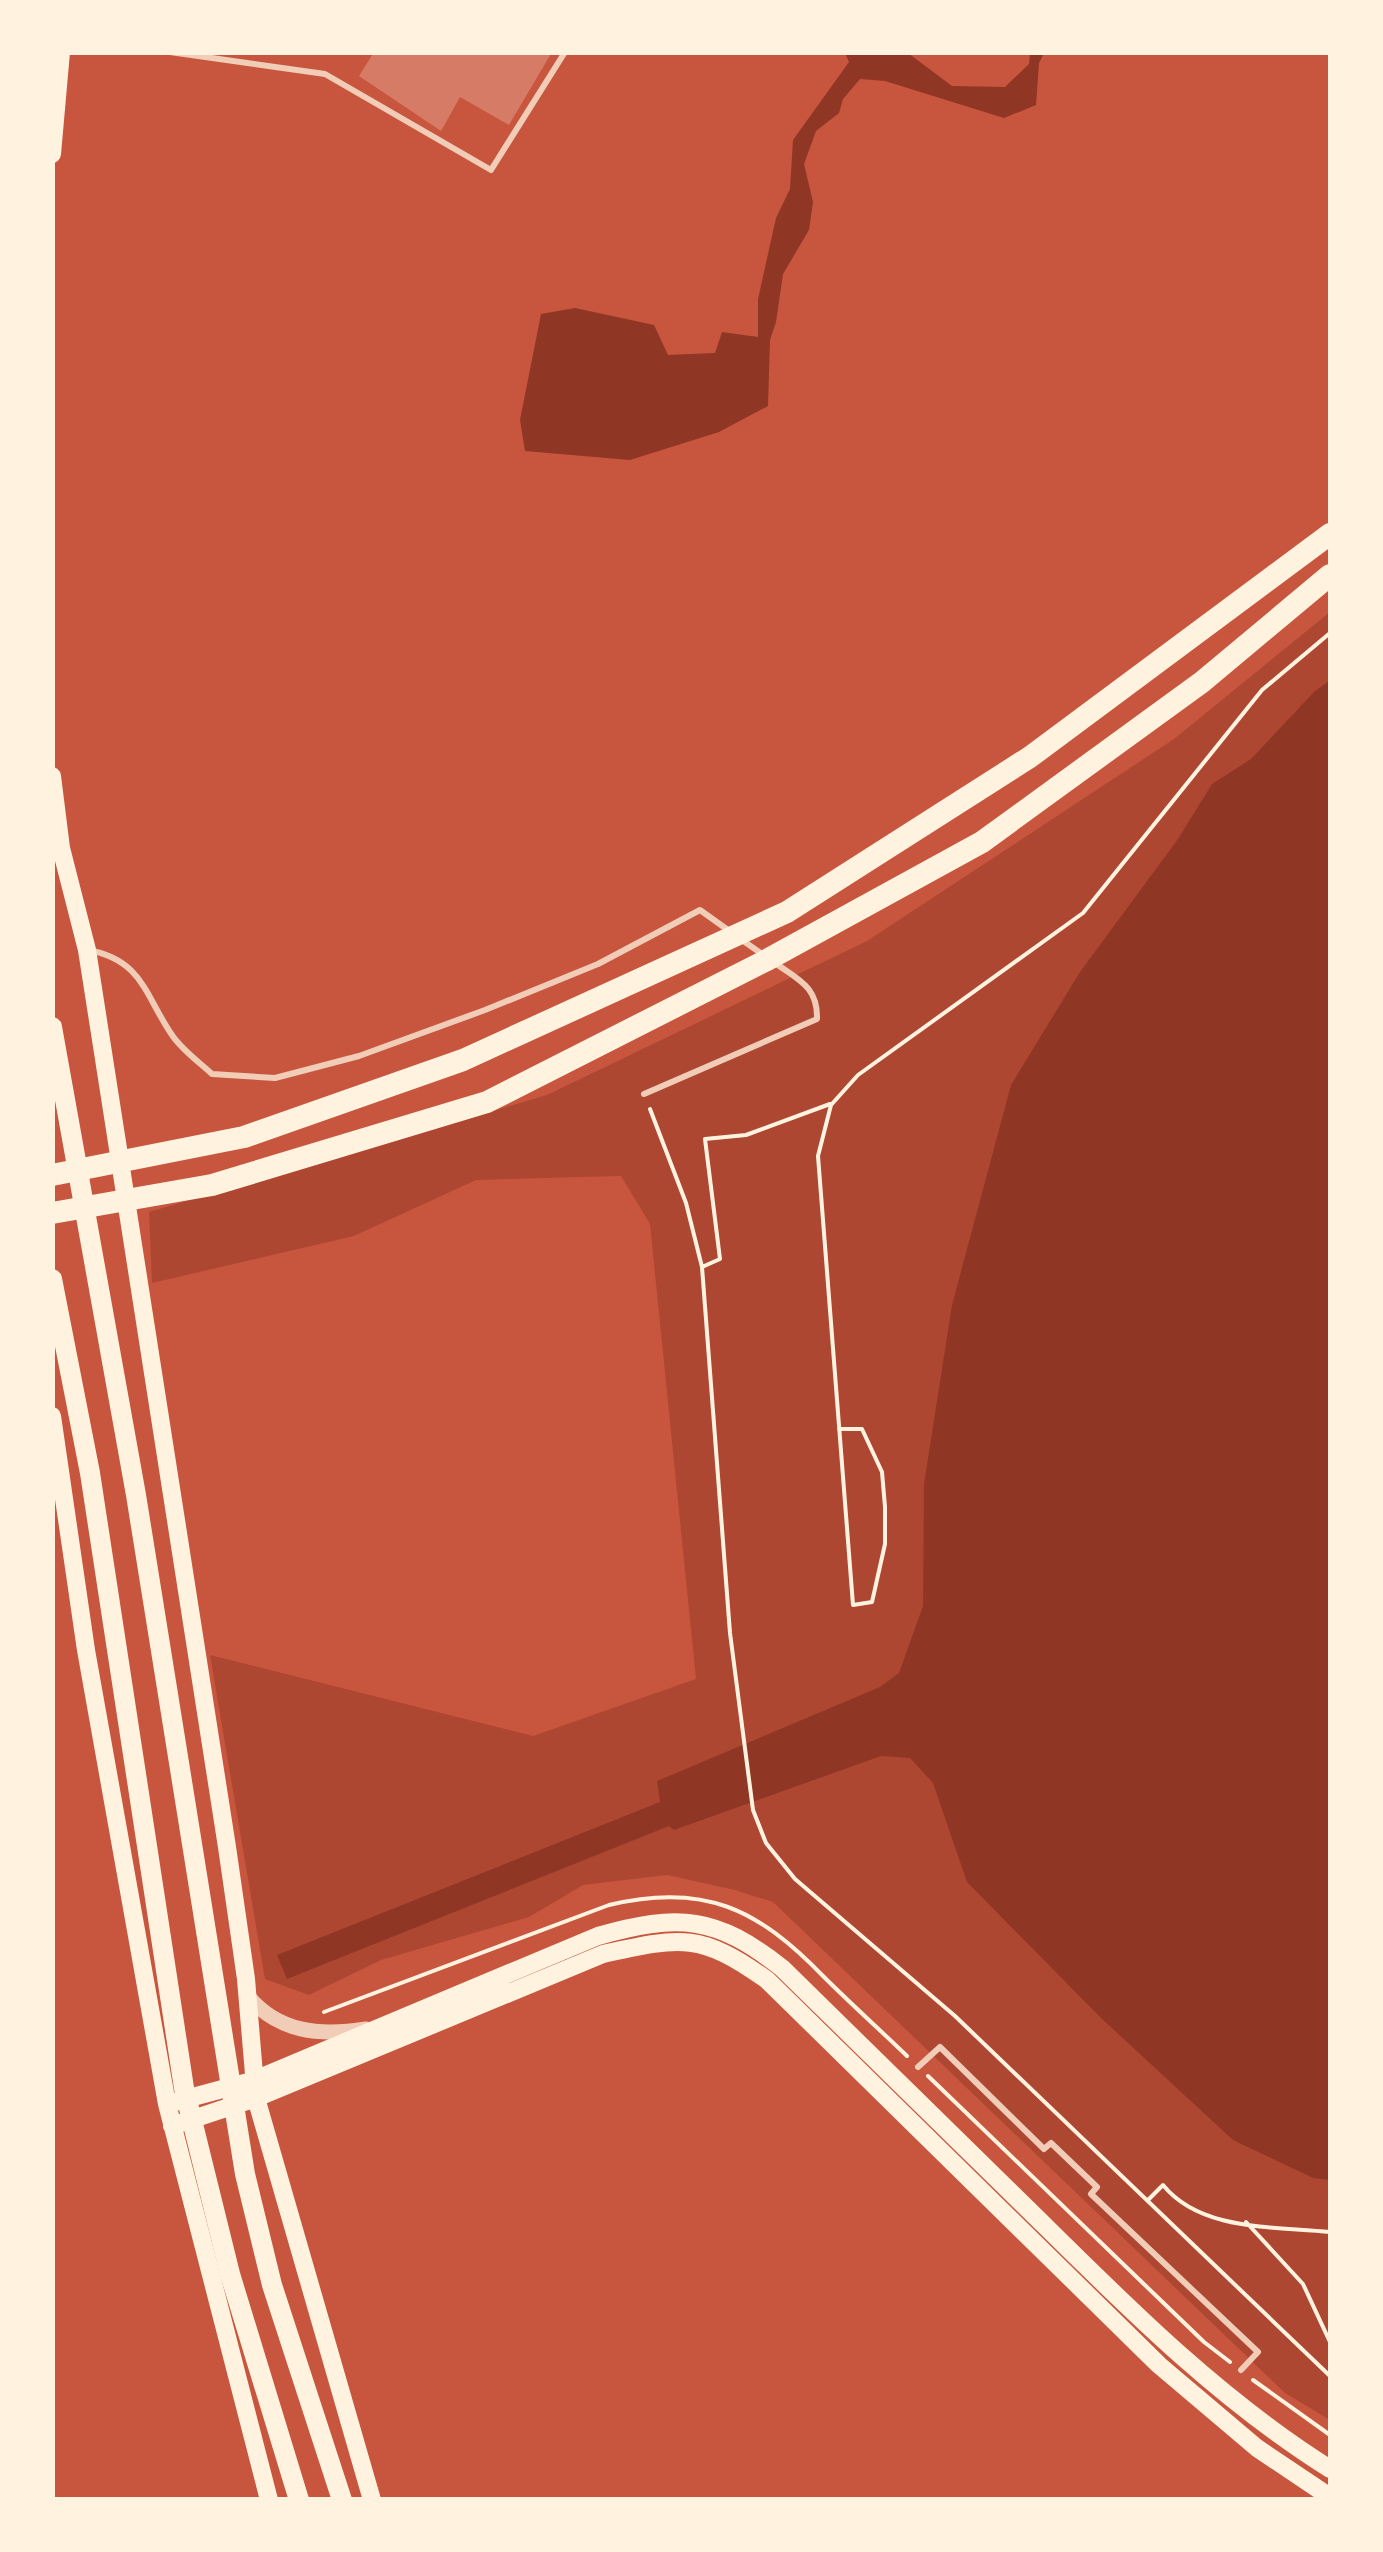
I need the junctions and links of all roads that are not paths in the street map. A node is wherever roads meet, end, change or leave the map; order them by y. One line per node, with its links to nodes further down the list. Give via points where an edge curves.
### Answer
1 (61, 52): 4 (main road)
2 (170, 52): 3 (lane, via 325,74 491,170)
3 (565, 52)
4 (52, 154)
5 (1330, 534): 11 (highway, via 1030,757 786,912 463,1060 244,1137)
6 (1330, 574): 12 (highway, via 1202,682 982,842 487,1102 212,1185)
7 (52, 776): 8 (main road, via 61,848)
8 (87, 950): 10 (lane, via 128,966 173,1037 212,1074 274,1078 359,1056 598,964 700,910 806,986 818,1002 817,1019); 15 (main road)
9 (52, 1027): 26 (highway, via 136,1495 245,2174 272,2285)
10 (644, 1094)
11 (52, 1175)
12 (52, 1214)
13 (52, 1280): 25 (highway, via 90,1473 184,2088 230,2274)
14 (52, 1416): 19 (main road, via 86,1650)
15 (246, 1995): 16 (street, via 261,2013 305,2030); 18 (main road)
16 (385, 2026): 18 (main road); 22 (main road, via 641,1924 698,1922 747,1940 1131,2311 1230,2398)
17 (918, 2067): 21 (lane, via 940,2047 1044,2149 1050,2143 1097,2188 1091,2194 1258,2352)
18 (254, 2090): 19 (main road); 20 (main road); 23 (main road, via 603,1954 651,1943 700,1942 766,1980 1159,2365 1257,2448); 27 (main road)
19 (167, 2104): 20 (main road)
20 (172, 2126): 24 (main road)
21 (1241, 2370)
22 (1330, 2469)
23 (1330, 2497)
24 (269, 2500)
25 (299, 2500)
26 (342, 2500)
27 (372, 2500)

